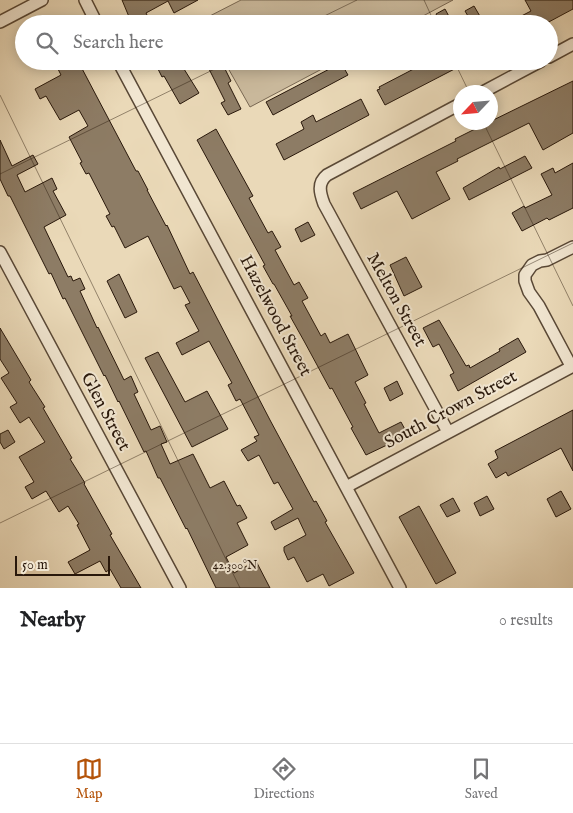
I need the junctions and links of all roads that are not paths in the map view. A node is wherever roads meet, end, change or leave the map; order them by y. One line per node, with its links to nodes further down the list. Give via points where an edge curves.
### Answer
1 (42, 0): 4 (street)
2 (85, 0): 3 (street)
3 (92, 15)
4 (0, 22)
5 (573, 44): 6 (street)
6 (558, 52)
7 (123, 70): 15 (street, Hazelwood Street)
8 (524, 70): 9 (street)
9 (496, 85)
10 (453, 108): 14 (street, Melton Street, via 327,175 321,184 324,204)
11 (573, 247): 13 (street, via 532,265 525,281 528,292)
12 (0, 252): 16 (street, Glen Street)
13 (572, 366): 14 (street, South Crown Street)
14 (448, 432): 15 (street, South Crown Street)
15 (346, 486): 17 (street, Hazelwood Street)
16 (180, 588)
17 (400, 588)

